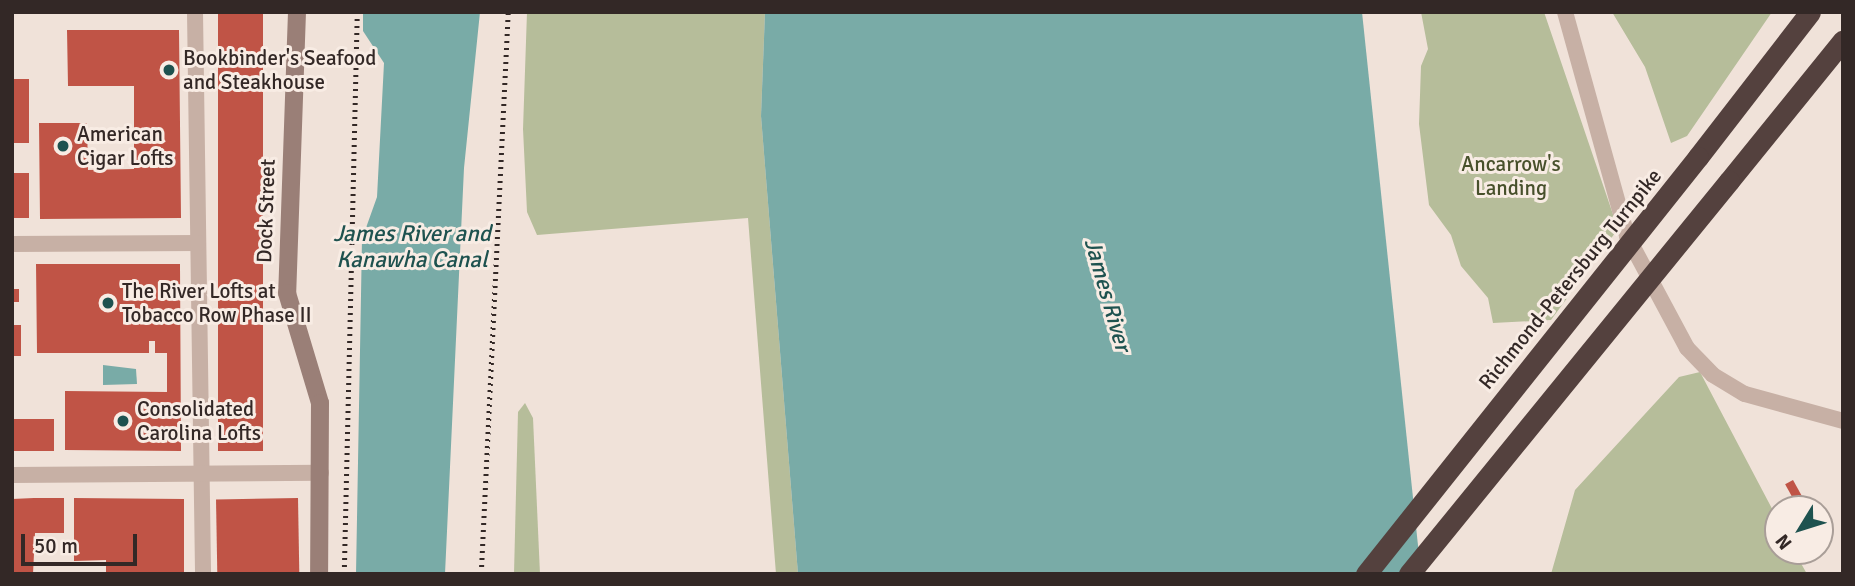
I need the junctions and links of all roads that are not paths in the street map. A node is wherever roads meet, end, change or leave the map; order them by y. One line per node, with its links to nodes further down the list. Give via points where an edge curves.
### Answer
1 (195, 12): 8 (street)
2 (297, 12): 11 (main road, Dock Street, via 287,293 320,403)
3 (1565, 12): 10 (street, via 1626,236 1687,348 1728,386)
4 (1810, 12): 16 (highway, Richmond-Petersburg Turnpike, bridge)
5 (1843, 40): 7 (highway)
6 (1843, 51): 7 (highway)
7 (1779, 119): 17 (highway, bridge)
8 (198, 243): 9 (street); 13 (street)
9 (12, 244)
10 (1843, 421)
11 (321, 473): 13 (street); 15 (main road, Dock Street)
12 (12, 475): 13 (street)
13 (202, 475): 14 (street)
14 (203, 574)
15 (319, 574)
16 (1366, 574)
17 (1409, 574)

